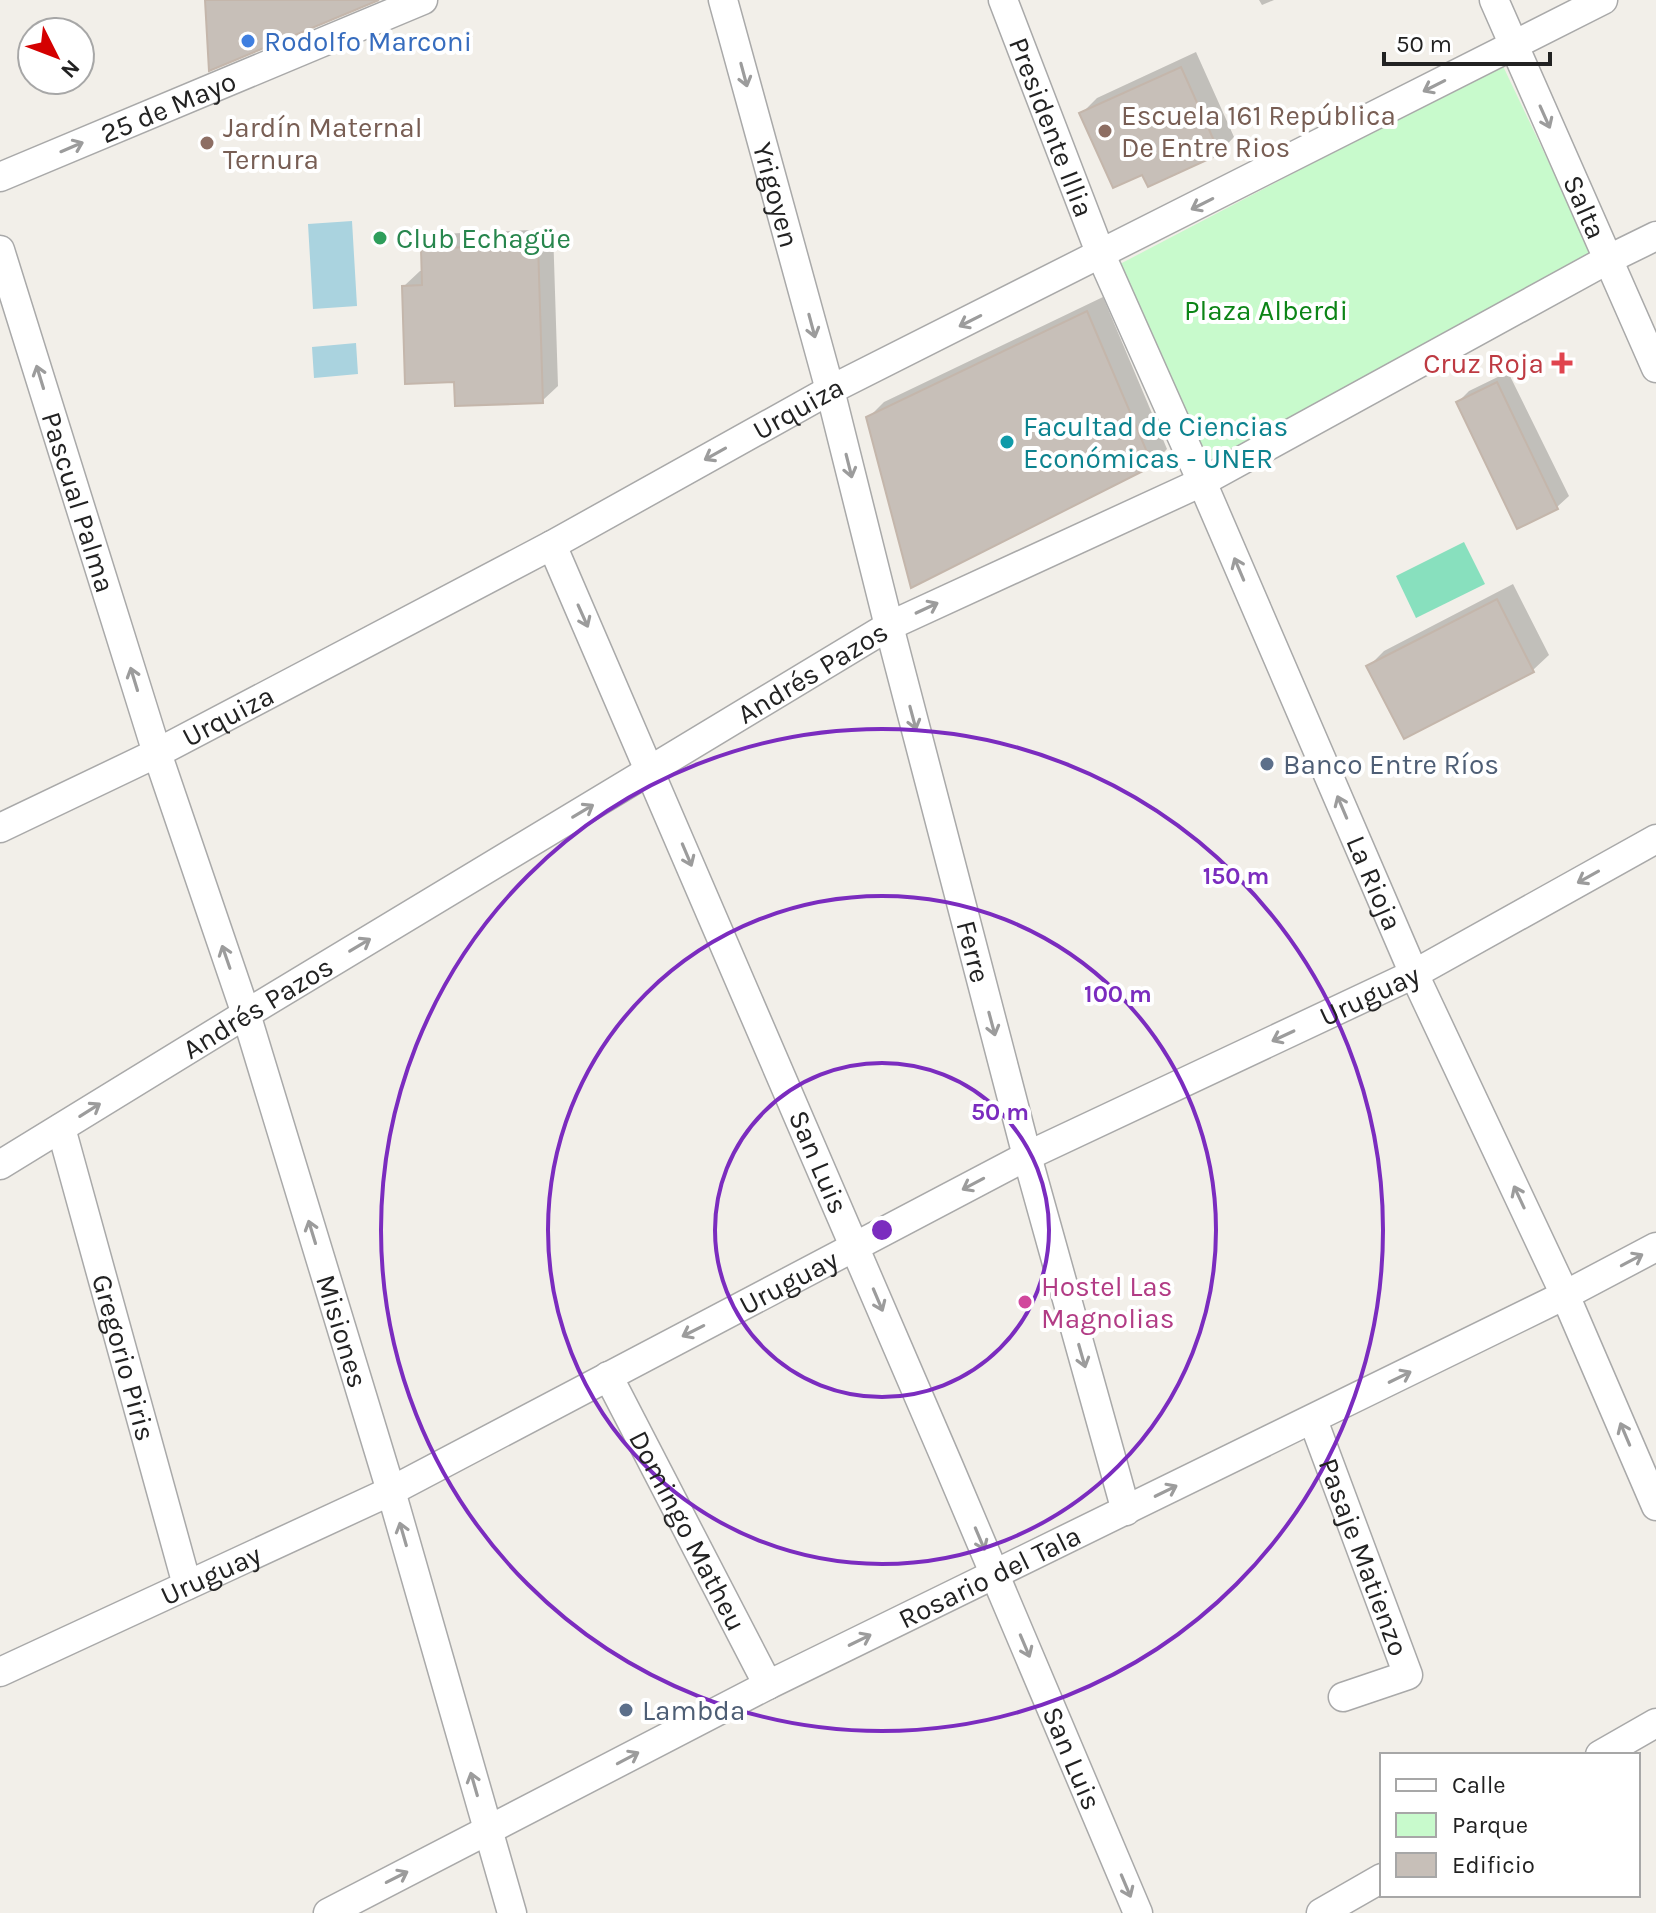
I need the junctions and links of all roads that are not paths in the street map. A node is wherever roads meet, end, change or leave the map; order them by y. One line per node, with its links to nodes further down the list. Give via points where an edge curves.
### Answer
1 (423, 0): 7 (street, 25 de Mayo, one-way to 1)
2 (723, 0): 13 (street, Yrigoyen, one-way to 13)
3 (1003, 0): 10 (street, Presidente Illia)
4 (1494, 0): 6 (street, Salta)
5 (1603, 0): 6 (street, Urquiza)
6 (1513, 46): 10 (street, Urquiza, one-way to 10); 11 (street, Salta, one-way to 11)
7 (0, 177)
8 (1656, 236): 11 (street, Andrés Pazos)
9 (0, 250): 17 (street, Pascual Palma, one-way to 9)
10 (1101, 255): 13 (street, Urquiza, one-way to 13); 14 (street, La Rioja)
11 (1607, 260): 12 (street, Salta); 14 (street, Andrés Pazos)
12 (1656, 368)
13 (830, 390): 15 (street, Urquiza, one-way to 15); 16 (street, Ferre, one-way to 16)
14 (1202, 482): 16 (street, Andrés Pazos, one-way to 14); 21 (street, La Rioja, one-way to 14)
15 (552, 545): 17 (street, Urquiza); 18 (street, San Luis, one-way to 18)
16 (889, 626): 18 (street, Andrés Pazos); 24 (street, Ferre, one-way to 24)
17 (157, 753): 19 (street, Urquiza); 22 (street, Misiones, one-way to 17)
18 (651, 770): 22 (street, Andrés Pazos, one-way to 18); 26 (street, San Luis, one-way to 26)
19 (0, 828)
20 (1656, 839): 21 (street, Uruguay, one-way to 21)
21 (1414, 974): 24 (street, Uruguay, one-way to 24); 28 (street, La Rioja, one-way to 21)
22 (246, 1014): 23 (street, Andrés Pazos, one-way to 22); 31 (street, Misiones, one-way to 22)
23 (61, 1128): 25 (street, Andrés Pazos); 35 (street, Gregorio Piris)
24 (1027, 1156): 26 (street, Uruguay, one-way to 26); 33 (street, Ferre, one-way to 33)
25 (0, 1165)
26 (855, 1247): 29 (street, Uruguay, one-way to 29); 34 (street, San Luis, one-way to 34)
27 (1656, 1247): 28 (street, Rosario del Tala, one-way to 27)
28 (1565, 1295): 30 (street, Rosario del Tala, one-way to 28); 32 (street, La Rioja, one-way to 28)
29 (608, 1376): 31 (street, Uruguay); 37 (street, Domingo Matheu)
30 (1313, 1420): 33 (street, Rosario del Tala, one-way to 30); 38 (street, Pasaje Matienzo, via 1408,1675)
31 (391, 1491): 35 (street, Uruguay); 41 (street, Misiones, one-way to 31)
32 (1656, 1506)
33 (1126, 1511): 34 (street, Rosario del Tala)
34 (995, 1574): 37 (street, Rosario del Tala, one-way to 34); 45 (street, San Luis, one-way to 45)
35 (187, 1585): 36 (street, Uruguay)
36 (0, 1672)
37 (768, 1685): 41 (street, Rosario del Tala, one-way to 37)
38 (1343, 1697)
39 (1656, 1723): 40 (street)
40 (1604, 1753)
41 (488, 1831): 43 (street, Rosario del Tala, one-way to 41); 44 (street, Misiones)
42 (1380, 1879): 46 (street)
43 (328, 1913)
44 (512, 1913)
45 (1138, 1913)
46 (1321, 1913)

